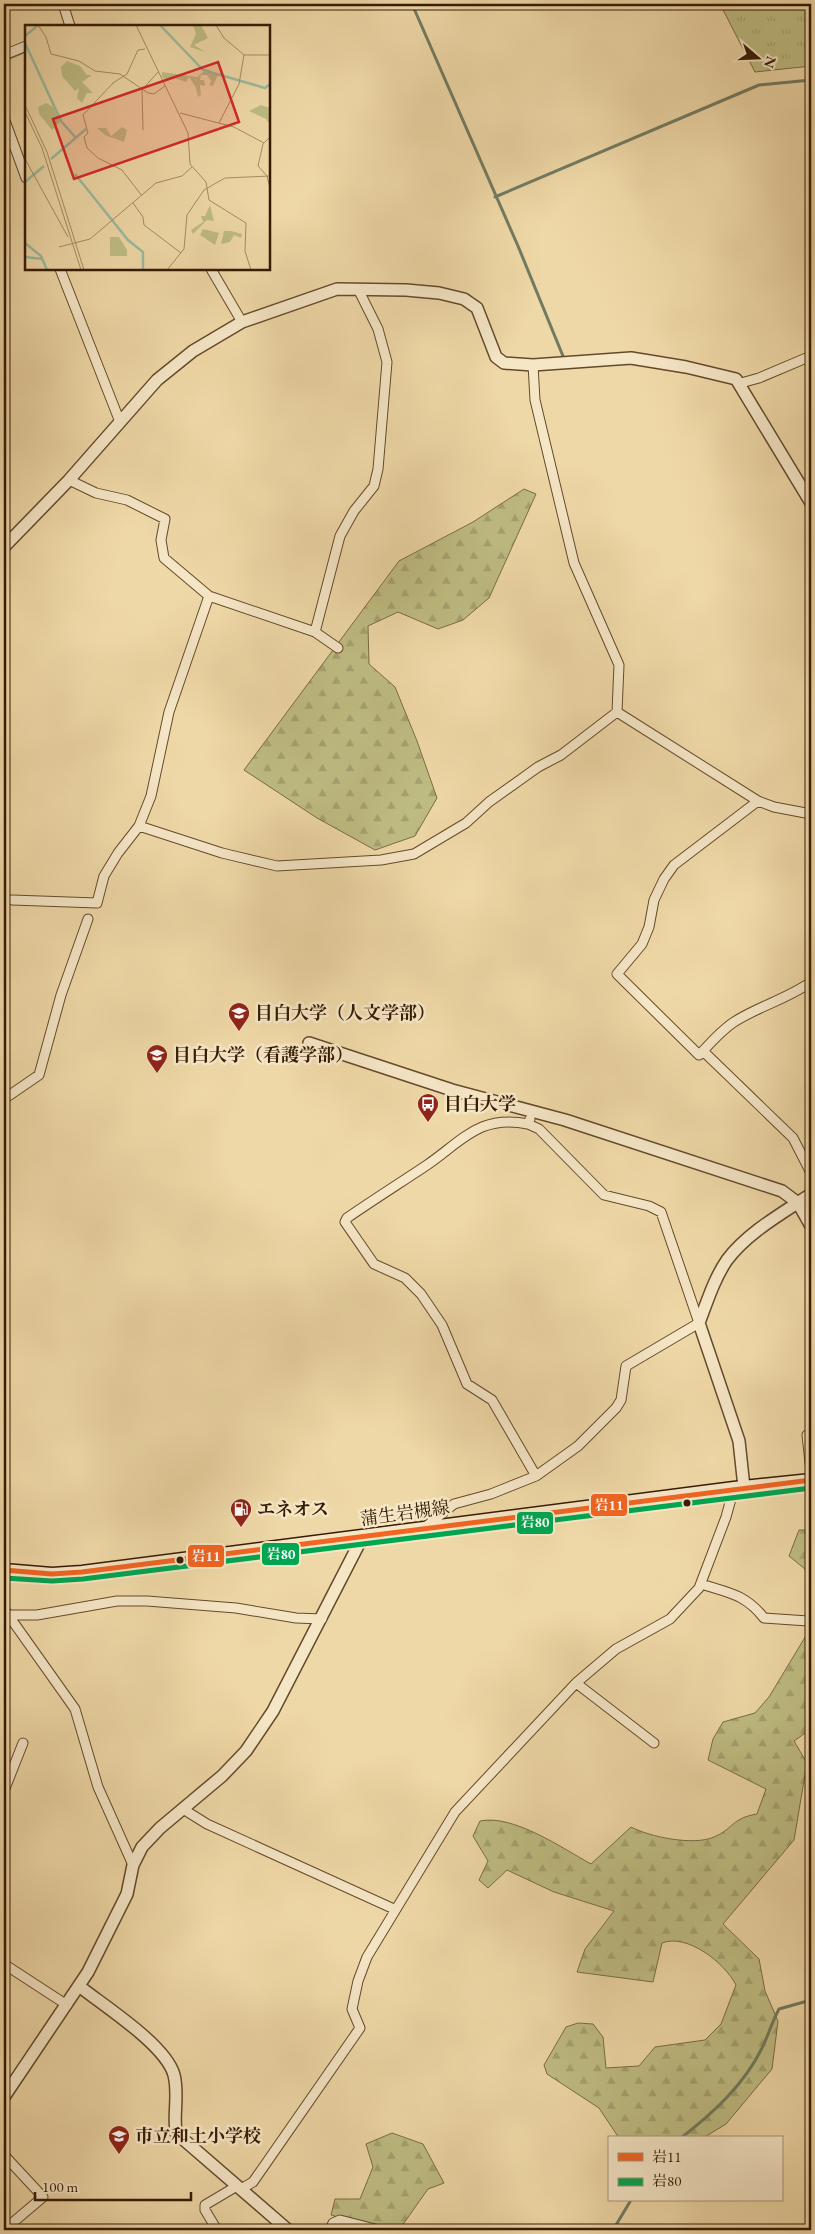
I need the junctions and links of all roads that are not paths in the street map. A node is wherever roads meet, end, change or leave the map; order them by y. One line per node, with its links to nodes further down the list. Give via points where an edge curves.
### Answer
1 (63, 4): 2 (street)
2 (70, 25)
3 (25, 46): 4 (street)
4 (4, 55)
5 (4, 118): 6 (street)
6 (25, 175)
7 (60, 270): 14 (street)
8 (212, 270): 10 (street)
9 (358, 289): 10 (street, via 326,293); 12 (street, via 439,293 464,299 477,308 496,357 504,363); 19 (street, via 378,330 387,362 378,468 374,486 340,536)
10 (242, 322): 14 (street, via 193,351 157,380)
11 (811, 356): 13 (street)
12 (533, 366): 13 (street, via 631,358 724,374); 21 (street, via 536,400 574,563 620,665)
13 (741, 383): 16 (street, via 755,412)
14 (120, 422): 15 (street)
15 (70, 480): 17 (street); 18 (street, via 96,493 126,500 165,519 161,540 164,558)
16 (811, 503)
17 (4, 547)
18 (208, 596): 19 (street); 24 (street, via 169,712 160,764)
19 (315, 632): 20 (street)
20 (338, 648)
21 (617, 712): 22 (street); 24 (street, via 561,755 538,766 489,802 466,824 414,854 381,860 277,866 222,853)
22 (758, 801): 23 (street); 29 (street, via 674,865 654,900 642,944 617,974 699,1055)
23 (811, 814)
24 (139, 826): 25 (street, via 104,876 97,903)
25 (12, 900)
26 (88, 919): 30 (street, via 61,995 39,1076)
27 (811, 982): 29 (street, via 735,1021)
28 (309, 1044): 31 (street, via 452,1090)
29 (703, 1052): 33 (street, via 792,1138)
30 (4, 1099)
31 (532, 1111): 32 (street); 35 (street, via 782,1191)
32 (528, 1124): 37 (street, via 539,1129 604,1195 661,1212); 40 (street, via 505,1122 465,1135 345,1222 374,1264 405,1278 421,1294 442,1325 467,1384 492,1400)
33 (811, 1173)
34 (811, 1194): 35 (street)
35 (798, 1203): 36 (street); 37 (street, via 754,1234 728,1260)
36 (811, 1226)
37 (699, 1323): 40 (street, via 626,1366 621,1400 616,1408 578,1446); 42 (street, via 737,1432)
38 (811, 1435): 39 (street, via 807,1435)
39 (811, 1472)
40 (536, 1476): 43 (street, via 454,1504)
41 (811, 1480): 42 (main road, 蒲生岩槻線)
42 (739, 1487): 43 (main road, 蒲生岩槻線); 46 (street)
43 (424, 1528): 44 (main road, 蒲生岩槻線)
44 (363, 1536): 45 (main road, 蒲生岩槻線, via 82,1572 52,1574); 48 (street)
45 (4, 1570)
46 (701, 1584): 49 (street, via 741,1597 752,1603 764,1618); 50 (street, via 670,1619 616,1649)
47 (6, 1612): 48 (street, via 37,1616 117,1601 147,1601); 55 (street, via 75,1710 98,1787)
48 (322, 1619): 54 (street, via 273,1711 246,1751)
49 (808, 1621)
50 (576, 1683): 52 (street); 56 (street, via 455,1812)
51 (23, 1743): 53 (street)
52 (654, 1743)
53 (4, 1791)
54 (183, 1809): 55 (street, via 142,1847); 56 (street, via 207,1824)
55 (134, 1865): 58 (street, via 127,1894)
56 (394, 1909): 62 (street, via 362,1969 352,2009 360,2028 253,2182)
57 (4, 1964): 59 (street)
58 (79, 1986): 59 (street); 62 (street, via 145,2037 165,2057 174,2074 176,2133)
59 (67, 2004): 60 (street)
60 (4, 2097)
61 (4, 2154): 63 (street, via 43,2197)
62 (239, 2188): 64 (street, via 205,2204 205,2210); 65 (street)
63 (4, 2230)
64 (217, 2230)
65 (288, 2230)
66 (330, 2230): 67 (street, via 333,2223 340,2220)
67 (379, 2230)

